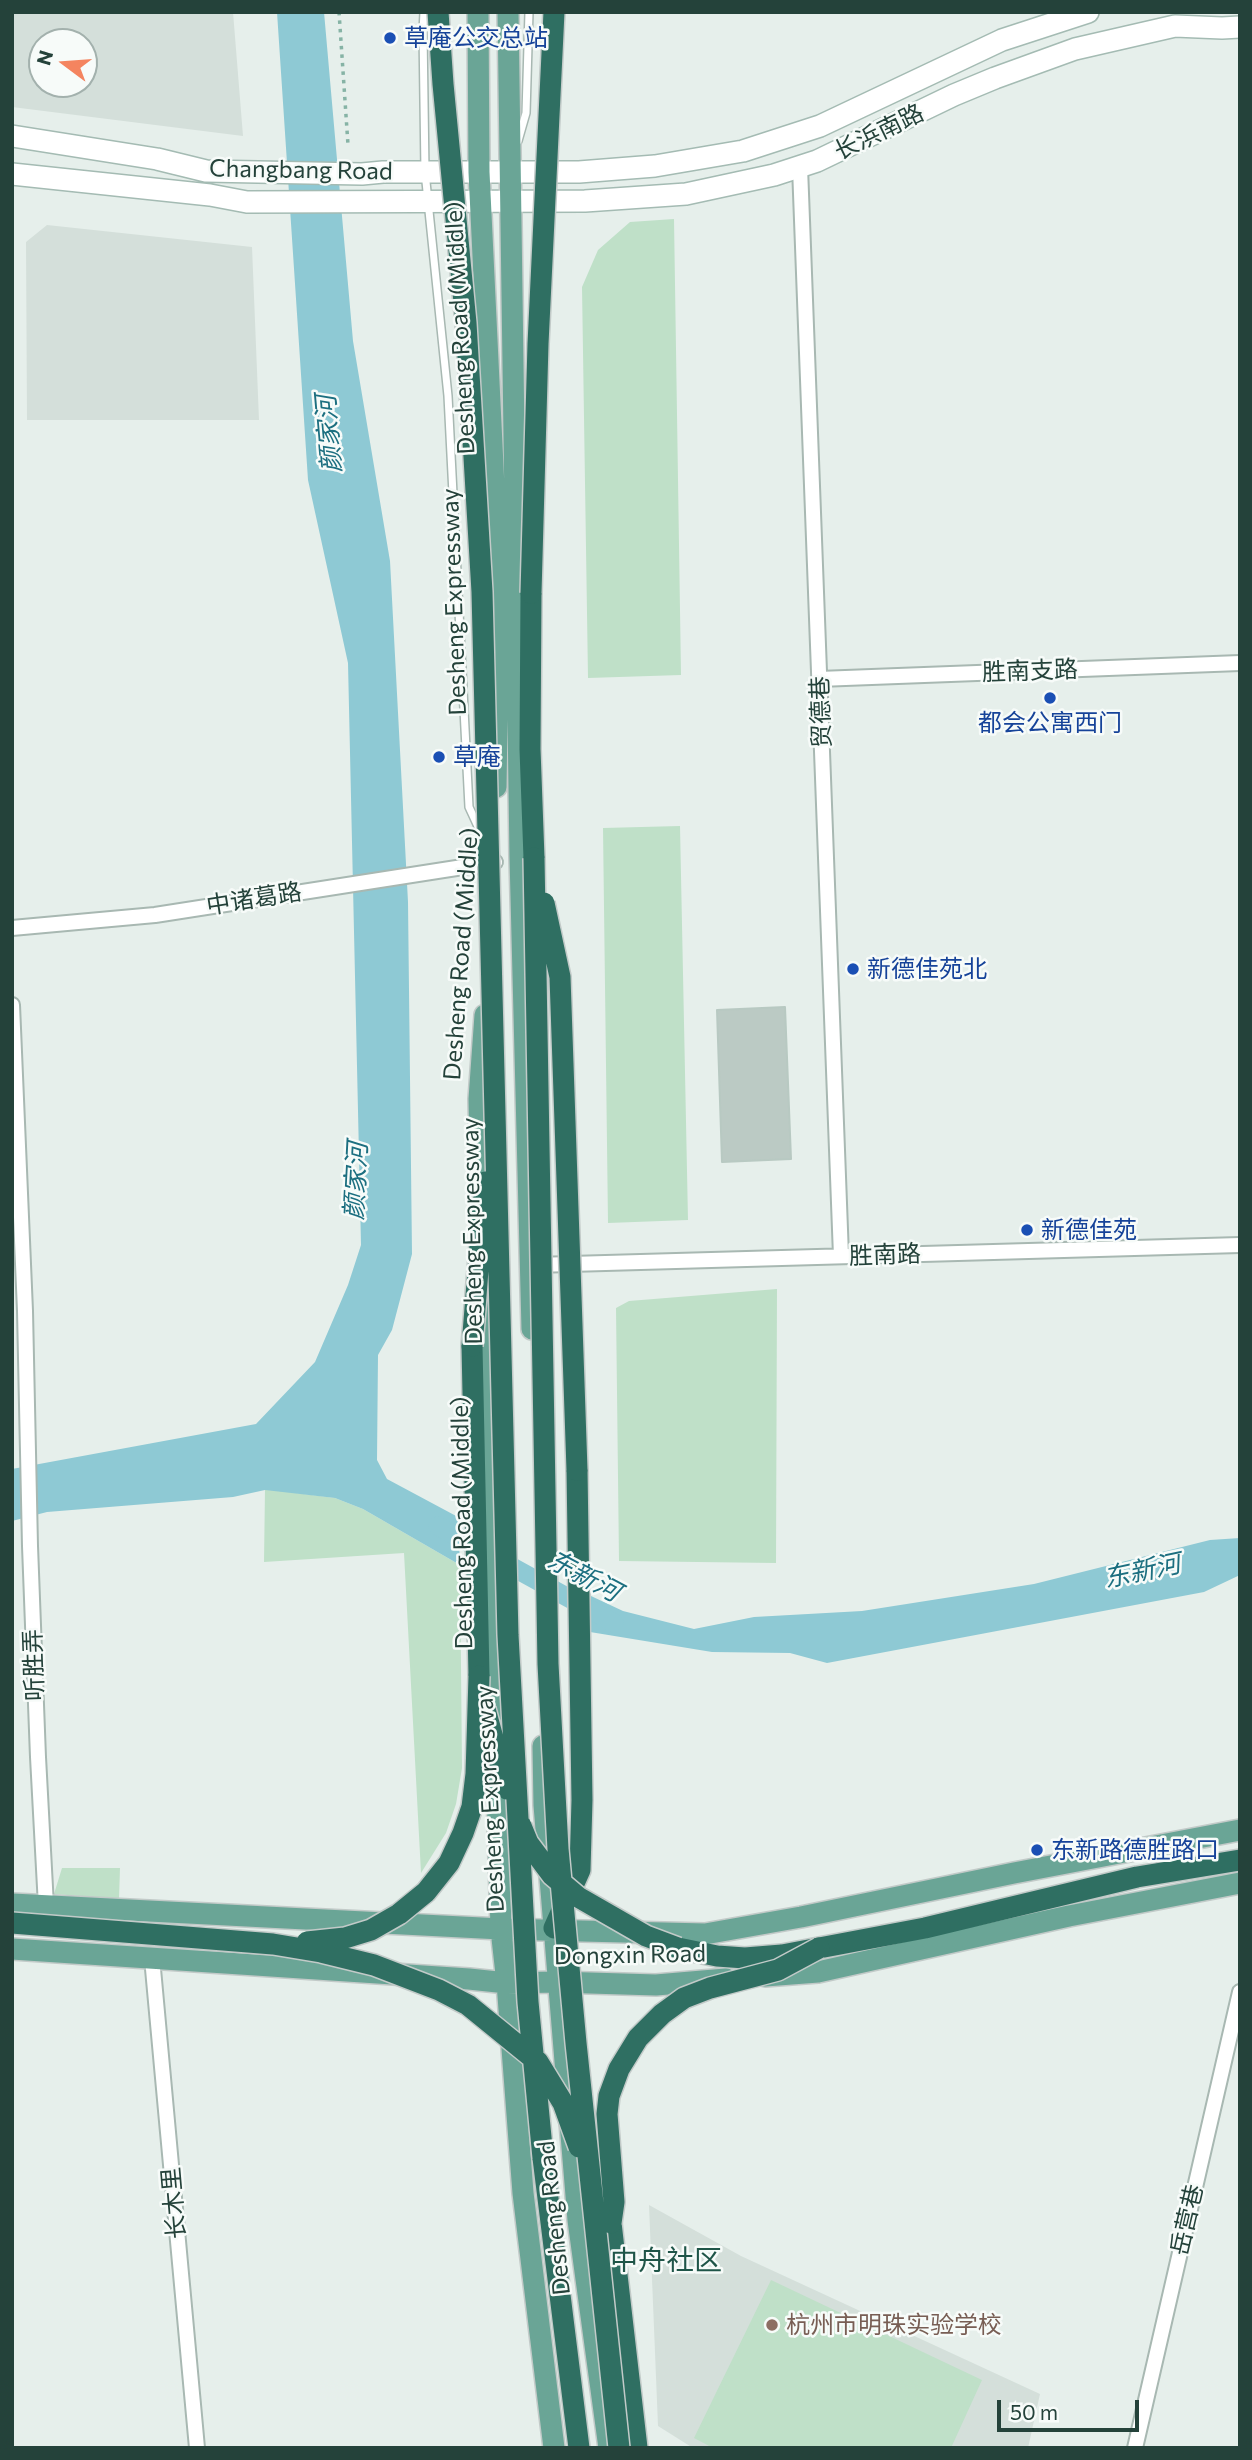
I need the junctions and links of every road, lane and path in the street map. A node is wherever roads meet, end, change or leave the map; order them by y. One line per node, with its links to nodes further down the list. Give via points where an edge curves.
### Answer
1 (339, 12): 11 (path)
2 (424, 12): 13 (lane)
3 (439, 12): 26 (highway, Desheng Expressway, bridge, via 466,323 481,579)
4 (478, 12): 14 (main road, Desheng Road (Middle))
5 (508, 12): 15 (main road, Desheng Road (Middle))
6 (529, 12): 15 (lane, via 526,113)
7 (554, 12): 22 (highway, bridge, via 533,481 530,749)
8 (1088, 12): 15 (main road, 长浜南路, via 1002,40 820,126 743,150 622,170)
9 (1240, 27): 12 (main road, 长浜南路, via 1175,26 1075,49 995,78)
10 (12, 136): 13 (main road, Changbang Road, via 206,171)
11 (348, 145)
12 (800, 167): 19 (main road, 长浜南路, via 686,194); 21 (street, 贸德巷)
13 (425, 172): 14 (main road, Changbang Road); 17 (lane)
14 (480, 172): 15 (main road, Changbang Road); 18 (main road, Desheng Road (Middle))
15 (509, 172): 19 (main road, Desheng Road (Middle))
16 (12, 174): 17 (main road, Changbang Road, via 247,202)
17 (428, 201): 18 (main road, Changbang Road); 23 (lane, via 448,396 469,807)
18 (481, 201): 19 (main road, Changbang Road); 23 (main road, Desheng Road (Middle), via 499,592)
19 (509, 201): 29 (main road, Desheng Road (Middle))
20 (1240, 663): 21 (street, 胜南支路)
21 (819, 679): 28 (street, 贸德巷)
22 (534, 858): 37 (highway, bridge, via 560,977 577,1469 580,1870); 51 (highway, bridge, via 548,1650 558,1849)
23 (495, 862): 24 (street, 中诸葛路, via 156,915); 38 (main road, Desheng Road (Middle), via 479,1099)
24 (12, 928)
25 (12, 1005): 35 (street, 听胜弄)
26 (494, 1075): 30 (highway, bridge, via 472,1346); 49 (highway, Desheng Expressway, bridge, via 517,1838 543,2158)
27 (1240, 1245): 28 (street, 胜南路)
28 (841, 1256): 29 (street, 胜南路)
29 (530, 1266): 37 (main road, Desheng Road (Middle), via 544,1805)
30 (479, 1676): 39 (highway, bridge, via 472,1807 449,1863 426,1892 371,1930 324,1942); 40 (highway, bridge, via 503,1777 528,1843 552,1875 578,1897 646,1936 691,1950 745,1958)
31 (1240, 1830): 37 (main road, Dongxin Road, via 705,1934)
32 (1240, 1860): 40 (highway, via 1137,1877)
33 (1240, 1883): 43 (main road, Dongxin Road, via 818,1972 656,1985)
34 (12, 1904): 35 (main road, Dongxin Road)
35 (46, 1906): 38 (main road, Dongxin Road)
36 (12, 1923): 39 (highway, bridge)
37 (554, 1928): 38 (main road, Dongxin Road); 43 (main road, Desheng Road (Middle))
38 (500, 1929): 44 (main road, Desheng Road (Middle))
39 (272, 1944): 46 (highway, bridge, via 374,1965 439,1990 492,2022 538,2062 563,2103)
40 (819, 1948): 46 (highway, bridge, via 778,1970 684,1998 638,2038 609,2096)
41 (12, 1949): 42 (main road, Dongxin Road)
42 (152, 1958): 44 (main road, Dongxin Road); 47 (street, 长木里)
43 (557, 1982): 44 (main road, Dongxin Road); 50 (main road, Desheng Road, via 578,2220)
44 (507, 1983): 48 (main road, Desheng Road, via 523,2193)
45 (1240, 1992): 53 (street, 岳营巷)
46 (611, 2223): 52 (highway)
47 (197, 2448)
48 (554, 2448)
49 (579, 2448)
50 (609, 2448)
51 (619, 2448)
52 (637, 2448)
53 (1135, 2448)

